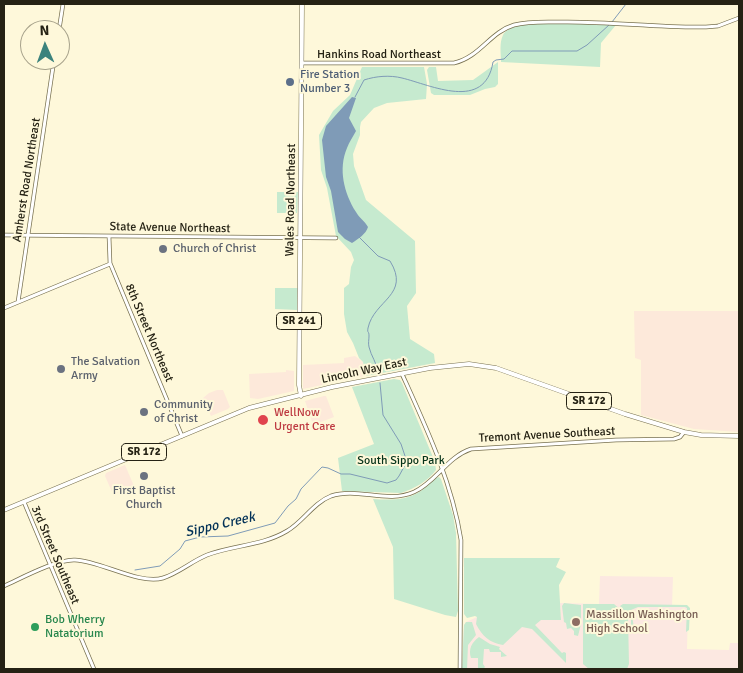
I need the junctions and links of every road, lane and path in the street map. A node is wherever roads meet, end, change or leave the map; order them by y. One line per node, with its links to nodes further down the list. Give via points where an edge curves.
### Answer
1 (63, 4): 4 (street)
2 (302, 4): 5 (main road, Wales Road Northeast / SR 241)
3 (739, 18): 5 (street, Hankins Road Northeast, via 711,27 538,22 513,25 470,57 451,64)
4 (61, 20)
5 (302, 63): 10 (main road, Wales Road Northeast / SR 241)
6 (53, 70): 8 (street, Amherst Road Northeast)
7 (4, 234): 8 (street, State Avenue Northeast)
8 (28, 235): 9 (street, State Avenue Northeast); 13 (street, Amherst Road Northeast)
9 (110, 236): 10 (street, State Avenue Northeast); 12 (street, 8th Street Northeast)
10 (300, 238): 11 (street, State Avenue Northeast); 16 (main road, Wales Road Northeast / SR 241, via 298,386)
11 (336, 238)
12 (110, 264): 13 (street); 18 (street, 8th Street Northeast)
13 (18, 302): 14 (street)
14 (4, 308)
15 (402, 374): 16 (main road, Lincoln Way East / SR 172); 17 (main road, Lincoln Way East / SR 172, via 456,364 485,365); 20 (street)
16 (301, 396): 18 (main road, Lincoln Way East / SR 172, via 250,408)
17 (684, 432): 19 (main road, Lincoln Way East / SR 172); 20 (street, Tremont Avenue Southeast, via 674,439 474,448 460,454)
18 (182, 436): 21 (main road, Lincoln Way East / SR 172)
19 (739, 436)
20 (442, 469): 23 (street, Tremont Avenue Southeast, via 420,488 405,495 384,497 350,493 331,497 278,536 205,556 162,578 147,579 76,560); 26 (street, via 461,540)
21 (24, 502): 22 (main road, Lincoln Way East / SR 172); 23 (street, 3rd Street Southeast)
22 (4, 510)
23 (51, 566): 24 (street, Tremont Avenue Southeast); 25 (street, 3rd Street Southeast)
24 (4, 586)
25 (94, 669)
26 (460, 669)

